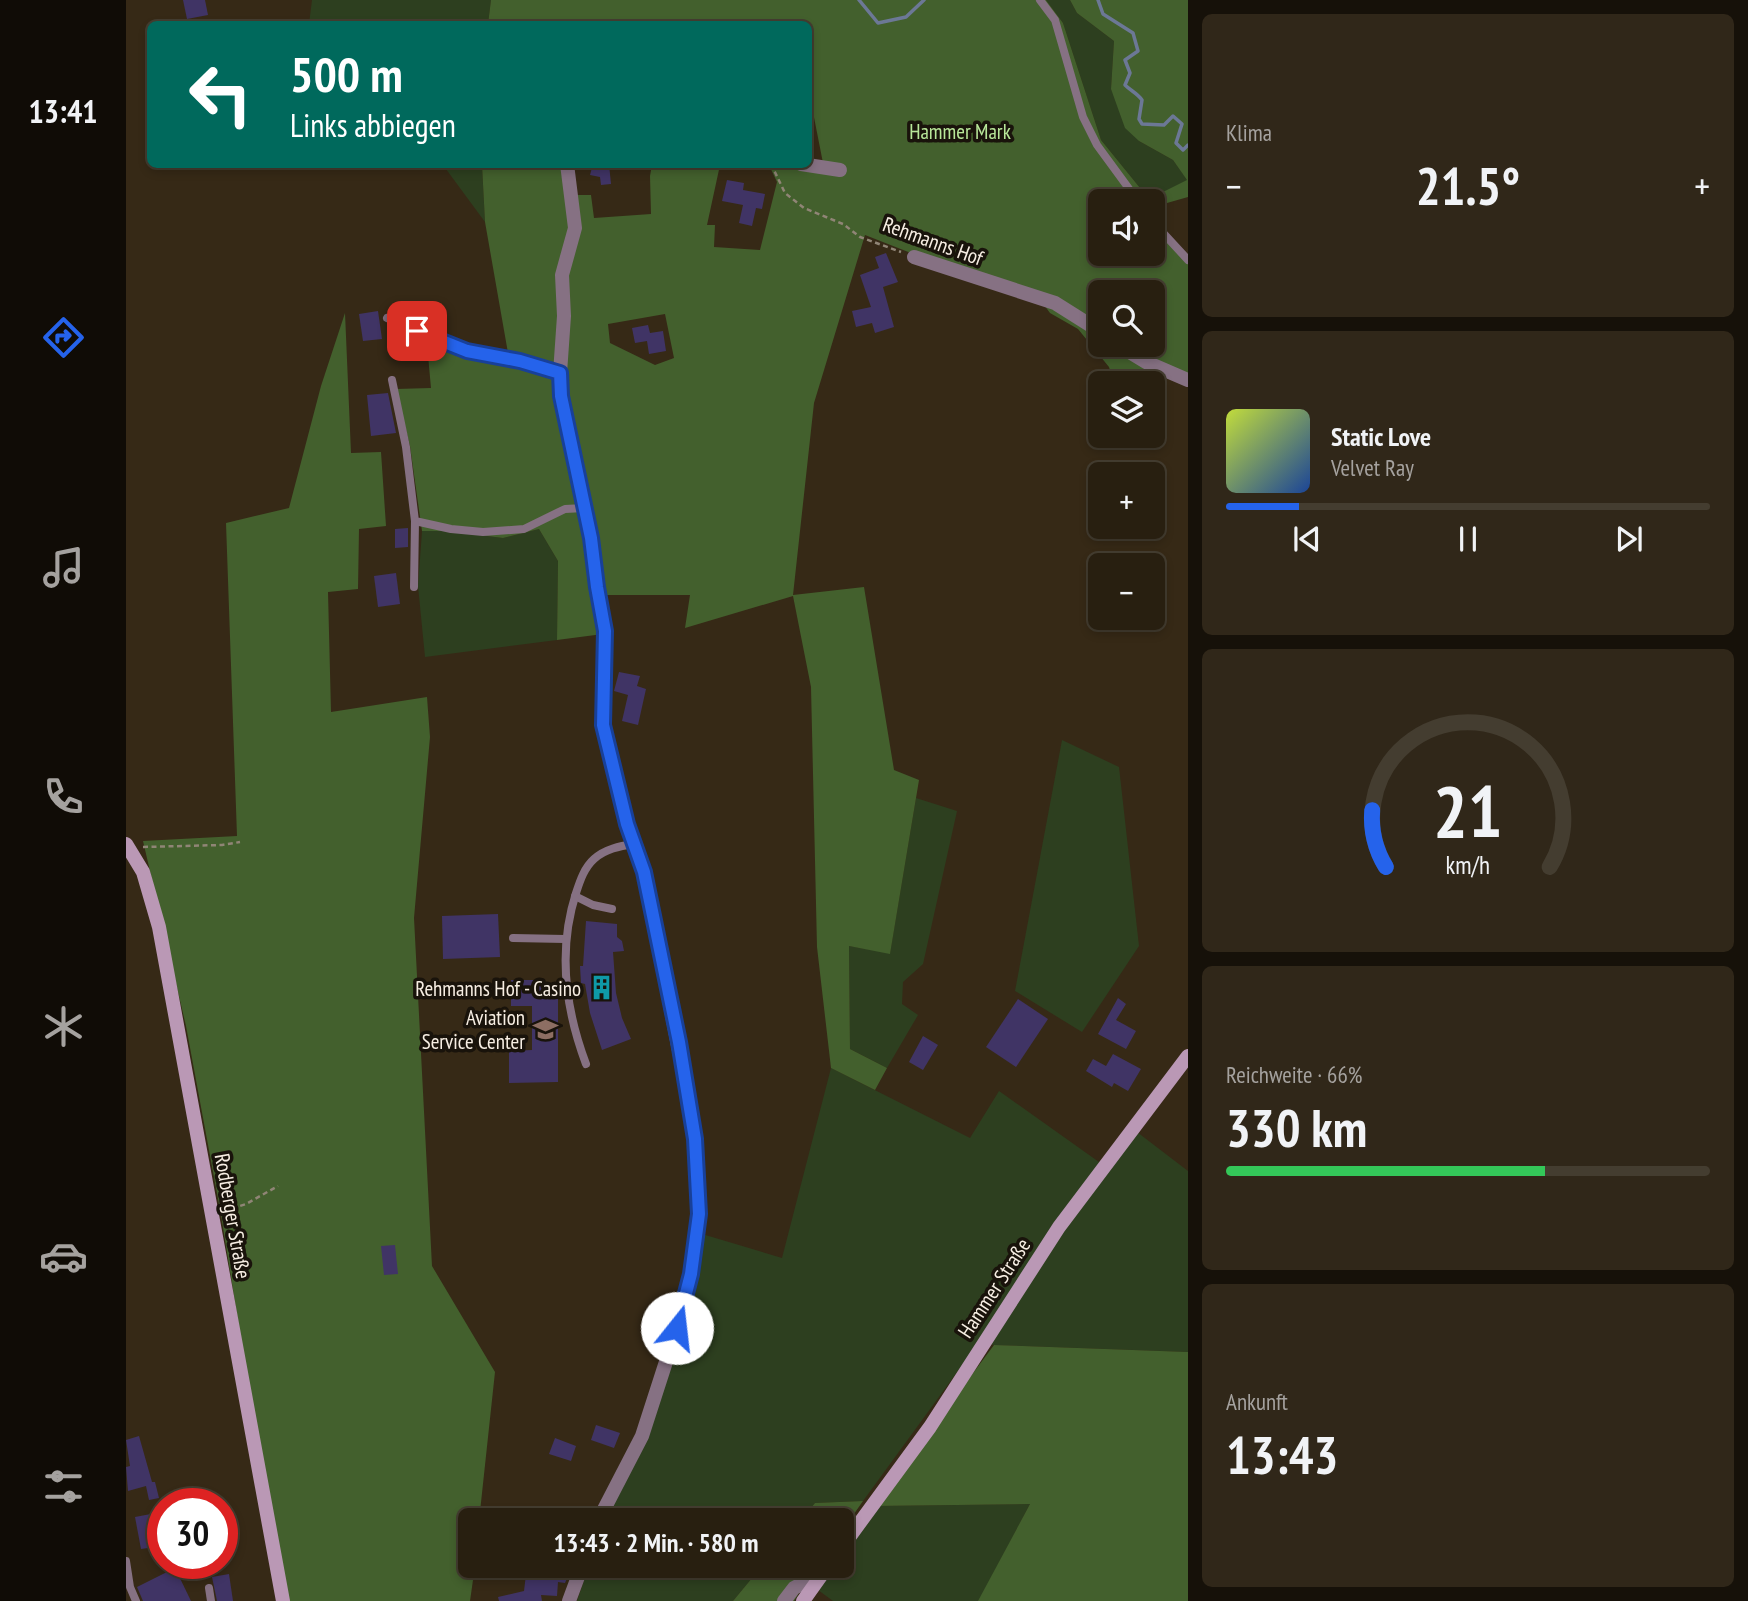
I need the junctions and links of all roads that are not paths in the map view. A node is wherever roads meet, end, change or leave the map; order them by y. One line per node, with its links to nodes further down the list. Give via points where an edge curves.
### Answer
1 (1040, 0): 5 (lane, via 1055,20 1083,117)
2 (812, 166): 4 (street)
3 (568, 168): 12 (street, via 575,228 562,275)
4 (840, 170)
5 (1129, 189)
6 (1165, 235): 8 (lane)
7 (914, 257): 10 (street, Rehmanns Hof, via 1055,303)
8 (1188, 260)
9 (387, 318): 12 (lane, via 467,351)
10 (1088, 324)
11 (1138, 357): 14 (street)
12 (560, 373): 15 (street)
13 (392, 380): 16 (lane)
14 (1188, 380)
15 (584, 508): 16 (lane, via 565,509 524,529 483,532); 18 (street, via 605,631 603,725)
16 (415, 521): 17 (lane)
17 (414, 587)
18 (634, 844): 20 (lane, via 606,851 593,860); 26 (street, via 644,872 686,1081 699,1214 691,1274 651,1415)
19 (128, 847): 35 (street, Rodberger Straße, via 143,872 159,927)
20 (575, 896): 21 (lane); 23 (lane)
21 (612, 909)
22 (513, 938): 23 (lane)
23 (565, 939): 25 (lane, via 568,996)
24 (1188, 1056): 27 (street, Hammer Straße, via 1059,1227 930,1427)
25 (586, 1064)
26 (604, 1508)
27 (854, 1531)
28 (126, 1561): 33 (lane)
29 (578, 1578): 36 (street)
30 (811, 1578): 37 (street)
31 (820, 1578): 38 (street)
32 (209, 1588): 34 (lane)
33 (136, 1601)
34 (211, 1601)
35 (283, 1601)
36 (569, 1601)
37 (784, 1601)
38 (803, 1601)

